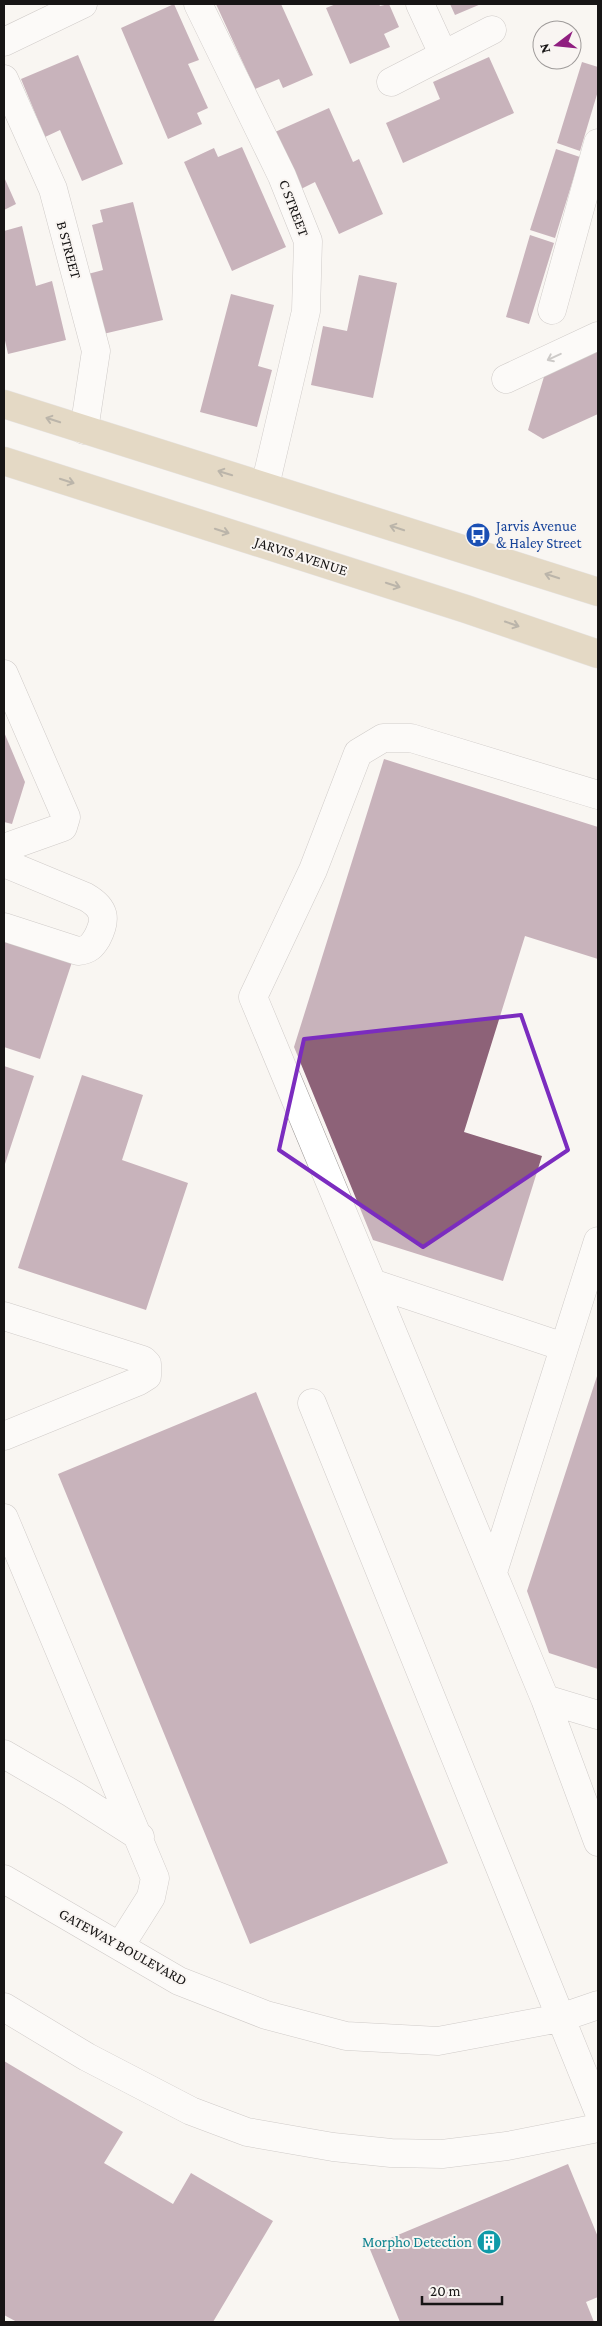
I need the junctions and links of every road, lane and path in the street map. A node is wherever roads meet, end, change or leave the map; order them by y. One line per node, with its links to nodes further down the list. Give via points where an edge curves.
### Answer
1 (83, 4): 5 (street)
2 (198, 4): 16 (street, C STREET, via 282,176 308,241 306,312)
3 (420, 4): 6 (street)
4 (492, 30): 6 (street)
5 (4, 42)
6 (443, 54): 8 (street)
7 (4, 79): 14 (street, B STREET, via 53,189 96,351)
8 (391, 82)
9 (598, 143): 10 (street)
10 (552, 310)
11 (598, 336): 12 (street, one-way to 12)
12 (506, 378)
13 (4, 404): 14 (main road, one-way to 13)
14 (84, 430): 16 (main road, one-way to 14)
15 (4, 461): 18 (main road, JARVIS AVENUE, one-way to 18, via 466,608)
16 (265, 486): 17 (main road, one-way to 16)
17 (598, 592)
18 (598, 654)
19 (4, 674): 21 (street, via 66,817 63,827)
20 (598, 795): 25 (street, via 411,738 383,738 358,753 313,870 253,997)
21 (4, 848)
22 (4, 863): 23 (street, via 86,897 96,903 104,919 104,926 90,948 78,951)
23 (4, 927)
24 (598, 1241): 27 (street)
25 (372, 1283): 27 (street); 31 (street)
26 (4, 1316): 29 (street, via 143,1360 148,1370 147,1376 139,1381)
27 (564, 1347): 31 (street)
28 (312, 1403): 41 (street)
29 (4, 1436)
30 (4, 1518): 35 (street)
31 (492, 1572): 32 (street)
32 (545, 1700): 33 (street); 36 (street)
33 (598, 1715)
34 (4, 1754): 35 (street)
35 (140, 1837): 38 (street, via 155,1878 151,1897)
36 (598, 1842)
37 (4, 1879): 38 (street, GATEWAY BOULEVARD)
38 (120, 1946): 41 (street, GATEWAY BOULEVARD, via 179,1981 266,2016 346,2036 438,2041)
39 (598, 2005): 41 (street, GATEWAY BOULEVARD)
40 (4, 2007): 43 (street, via 88,2057 191,2111 247,2132 334,2147 442,2154 543,2140)
41 (560, 2018): 42 (street)
42 (598, 2110)
43 (598, 2128)

